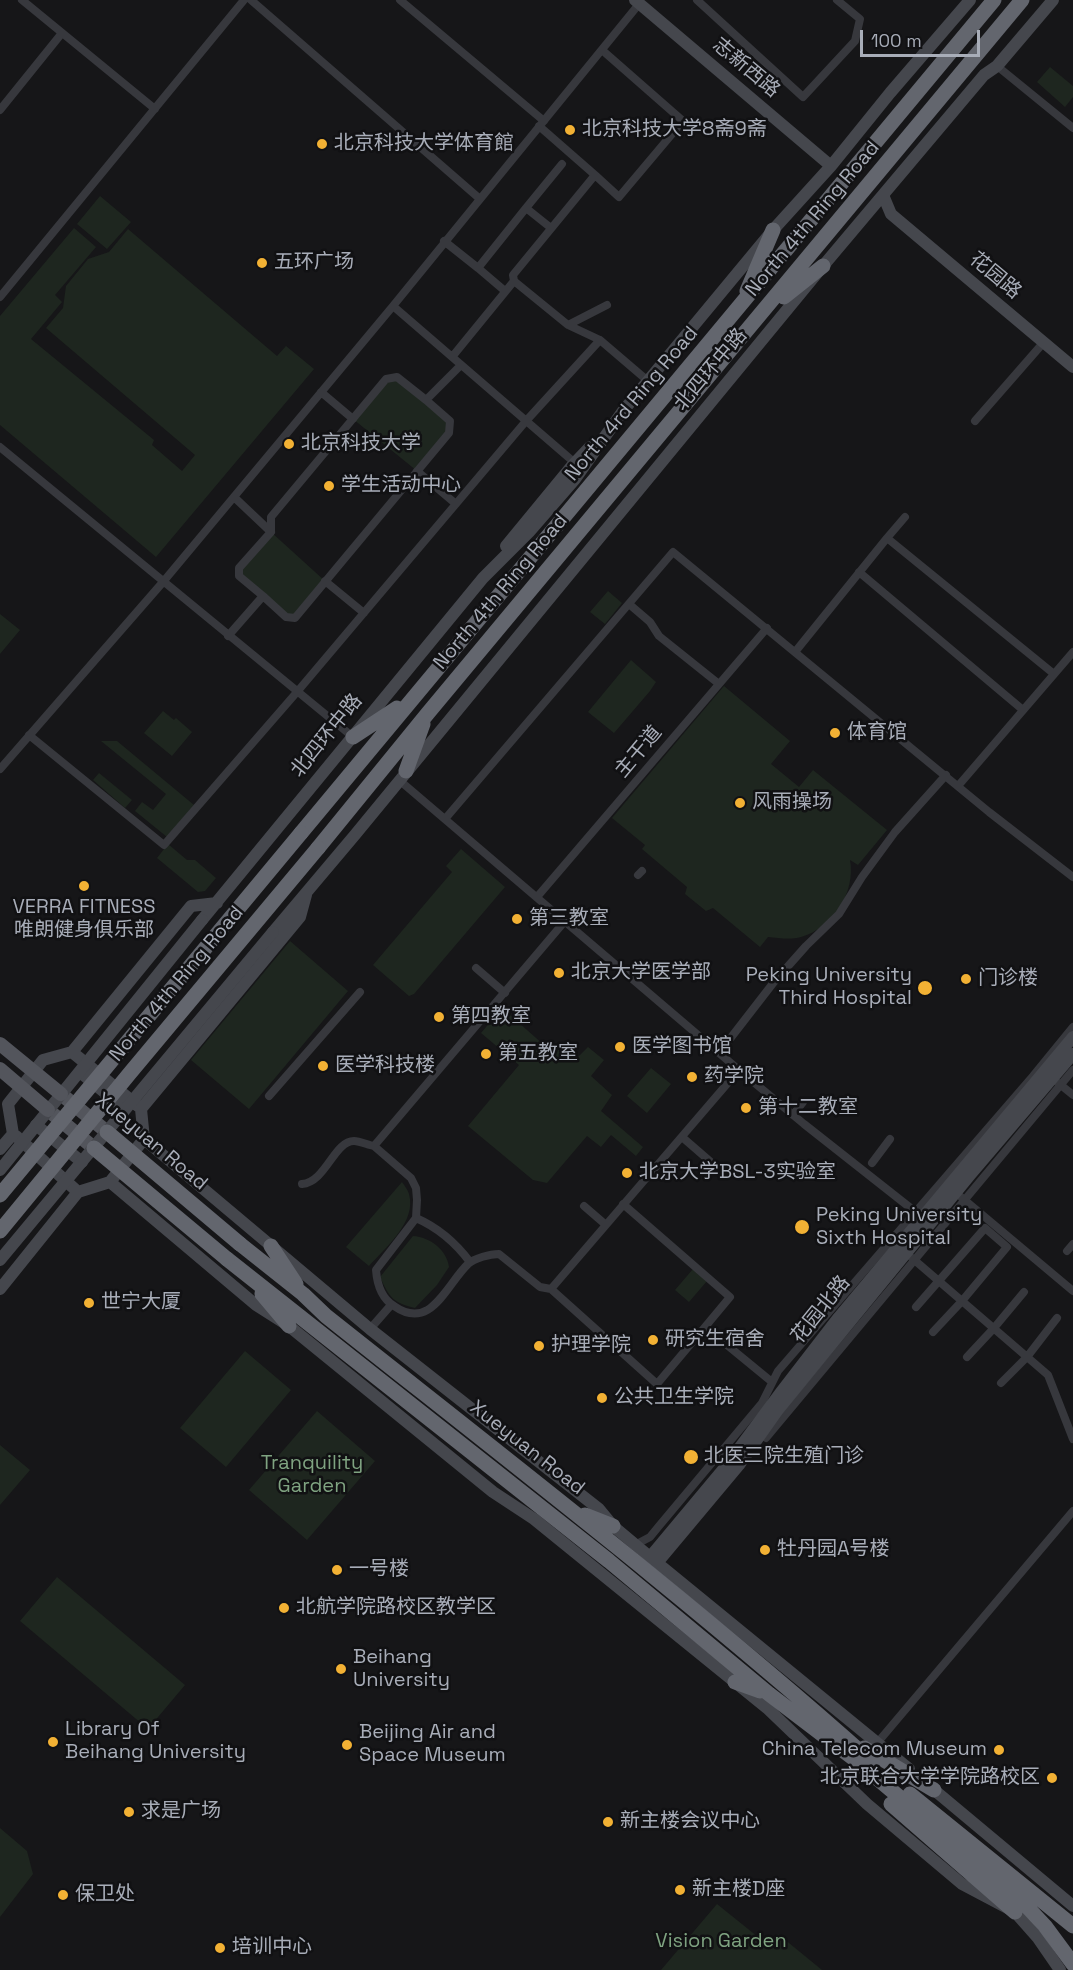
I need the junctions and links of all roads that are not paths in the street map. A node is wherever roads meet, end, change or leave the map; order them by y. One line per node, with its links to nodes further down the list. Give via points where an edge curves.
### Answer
1 (22, 0): 12 (street)
2 (244, 0): 16 (street)
3 (251, 0): 23 (street)
4 (400, 0): 17 (street)
5 (697, 0): 6 (street, via 803,98 855,41 860,19)
6 (837, 0)
7 (970, 0): 20 (street, 北四环中路)
8 (994, 0): 37 (highway, North 4rd Ring Road)
9 (1022, 0): 38 (highway, North 4th Ring Road)
10 (1053, 0): 14 (street, 北四环中路)
11 (637, 2): 13 (street); 20 (street, 志新西路)
12 (62, 33): 15 (street); 16 (street)
13 (602, 50): 17 (street); 21 (street, via 683,121 619,197)
14 (997, 66): 18 (street); 22 (street, 北四环中路, via 984,75)
15 (0, 110)
16 (155, 110): 34 (street)
17 (542, 123): 21 (street); 23 (street)
18 (1073, 128)
19 (562, 164): 24 (street)
20 (831, 166): 28 (street, 北四环中路)
21 (596, 175): 27 (street)
22 (883, 195): 25 (street); 26 (street, 北四环中路)
23 (480, 199): 29 (street)
24 (526, 208): 27 (street); 31 (street)
25 (891, 214): 26 (street); 41 (street, 花园路)
26 (866, 215): 30 (street, 北四环中路)
27 (551, 228): 32 (street, via 513,275)
28 (774, 230): 37 (highway); 45 (street, 北四环中路)
29 (444, 241): 31 (street); 36 (street)
30 (823, 266): 38 (highway); 81 (street, 北四环中路)
31 (478, 268): 33 (street)
32 (514, 281): 33 (street); 39 (street)
33 (505, 291): 42 (street)
34 (0, 297)
35 (607, 305): 39 (street)
36 (393, 306): 42 (street); 46 (street)
37 (740, 307): 74 (highway, North 4rd Ring Road)
38 (758, 318): 76 (highway, North 4th Ring Road)
39 (567, 325): 40 (street)
40 (600, 340): 45 (street); 50 (street)
41 (1044, 342): 44 (street, 花园路); 51 (street)
42 (452, 357): 43 (street)
43 (461, 365): 47 (street); 50 (street)
44 (1073, 367)
45 (648, 381): 48 (street, 北四环中路)
46 (321, 392): 49 (street); 55 (street)
47 (426, 400): 49 (street, via 397,377 386,379); 54 (street, via 450,421 449,433)
48 (623, 411): 53 (street, 北四环中路); 61 (street, 北四环中路, via 575,479)
49 (353, 419): 58 (street, via 271,517)
50 (526, 421): 53 (street); 56 (street)
51 (975, 421)
52 (0, 447): 63 (street)
53 (574, 463): 61 (street, 北四环中路)
54 (417, 471): 56 (street); 62 (street)
55 (234, 497): 58 (street); 63 (street)
56 (456, 504): 66 (street)
57 (905, 517): 59 (street)
58 (271, 532): 64 (street, via 239,568 240,576)
59 (887, 538): 60 (street); 71 (street)
60 (859, 572): 69 (street); 75 (street)
61 (483, 578): 78 (street, 北四环中路)
62 (325, 581): 64 (street, via 295,618 286,617); 66 (street)
63 (163, 582): 68 (street); 77 (street)
64 (263, 596): 68 (street)
65 (629, 604): 67 (street, via 673,552); 72 (street, via 650,622 659,636); 83 (street)
66 (364, 613): 73 (street)
67 (767, 628): 69 (street); 72 (street, 主干道)
68 (228, 636): 73 (street)
69 (795, 652): 80 (street)
70 (1073, 652): 71 (street)
71 (1054, 674): 75 (street)
72 (718, 684): 87 (street, 主干道)
73 (297, 692): 77 (street, via 164,845); 78 (street)
74 (412, 698): 78 (highway); 84 (highway, North 4rd Ring Road)
75 (1023, 711): 82 (street)
76 (428, 713): 81 (highway); 136 (highway, North 4th Ring Road, bridge)
77 (29, 735): 79 (street)
78 (353, 737): 88 (street, 北四环中路)
79 (0, 769)
80 (946, 775): 82 (street); 98 (street, via 895,832 840,914 774,982)
81 (403, 776): 83 (street); 86 (street, North 4th Ring Road)
82 (958, 786): 85 (street)
83 (444, 819): 87 (street)
84 (301, 833): 129 (highway, North 4th Ring Road, bridge)
85 (1073, 877)
86 (308, 888): 109 (street, North 4th Ring Road, bridge); 110 (street, via 300,917)
87 (537, 897): 90 (street)
88 (217, 903): 89 (street, 北四环中路); 97 (street, via 191,906)
89 (202, 920): 103 (street, North 4th Ring Road, bridge)
90 (566, 921): 93 (street); 98 (street)
91 (476, 968): 93 (street)
92 (360, 992): 107 (street)
93 (505, 993): 119 (street)
94 (1073, 1027): 133 (street)
95 (1073, 1036): 133 (street, 花园北路)
96 (0, 1044): 105 (main road, Xueyuan Road, bridge)
97 (72, 1052): 110 (street); 115 (street, via 43,1060 8,1104)
98 (719, 1053): 101 (street)
99 (1073, 1054): 104 (street, 花园北路)
100 (0, 1069): 111 (main road, Xueyuan Road, bridge)
101 (739, 1070): 112 (street); 116 (street)
102 (1073, 1070): 104 (street)
103 (80, 1072): 105 (street, North 4th Ring Road, bridge); 109 (street, bridge)
104 (1056, 1081): 106 (street); 130 (street, 花园北路)
105 (61, 1094): 111 (street, North 4th Ring Road, bridge); 114 (main road, Xueyuan Road, bridge)
106 (1073, 1095)
107 (269, 1096)
108 (803, 1102): 112 (street)
109 (126, 1109): 114 (street, North 4th Ring Road, bridge)
110 (141, 1109): 117 (street)
111 (48, 1110): 113 (street, North 4th Ring Road, bridge); 120 (main road, Xueyuan Road, bridge)
112 (793, 1115): 133 (street)
113 (36, 1125): 122 (street, bridge); 125 (street, North 4th Ring Road, bridge)
114 (107, 1132): 120 (street, bridge); 147 (highway, Xueyuan Road, bridge)
115 (13, 1134): 121 (street); 128 (street)
116 (682, 1137): 123 (street); 131 (street)
117 (144, 1139): 126 (street); 137 (street, Xueyuan Road)
118 (890, 1139): 124 (street)
119 (374, 1146): 127 (street, via 348,1143 316,1179); 134 (street, via 411,1178 416,1188)
120 (94, 1148): 122 (street, bridge); 141 (highway, Xueyuan Road, bridge)
121 (0, 1149)
122 (82, 1162): 139 (street, bridge)
123 (712, 1163)
124 (872, 1163)
125 (0, 1170)
126 (110, 1182): 128 (street); 152 (street, via 256,1305)
127 (302, 1184)
128 (78, 1192): 143 (street)
129 (0, 1195)
130 (960, 1196): 138 (street, 花园北路); 145 (street)
131 (624, 1204): 135 (street); 153 (street, via 730,1297)
132 (584, 1206): 135 (street)
133 (918, 1214): 159 (street); 167 (street, 花园北路)
134 (416, 1218): 140 (street, via 457,1245); 149 (street, via 376,1270 379,1288)
135 (606, 1225): 144 (street)
136 (0, 1231)
137 (271, 1246): 147 (highway); 155 (street, Xueyuan Road)
138 (910, 1257): 142 (street); 161 (street); 167 (street, 花园北路, via 777,1411 739,1465)
139 (0, 1260)
140 (470, 1262): 144 (street, via 499,1254 540,1287); 149 (street, via 430,1310 405,1314)
141 (245, 1274): 152 (highway); 171 (highway, Xueyuan Road, via 609,1561)
142 (938, 1281): 148 (street); 148 (street, via 985,1228 1007,1247); 150 (street)
143 (0, 1289)
144 (551, 1289): 153 (street, via 657,1384)
145 (1073, 1291)
146 (1024, 1292): 154 (street)
147 (303, 1294): 163 (highway, Xueyuan Road)
148 (962, 1301): 154 (street); 156 (street)
149 (391, 1305): 155 (street)
150 (916, 1307)
151 (1057, 1318): 158 (street)
152 (289, 1326): 170 (street)
153 (705, 1328): 159 (street)
154 (994, 1328): 157 (street); 158 (street)
155 (370, 1329): 165 (street, Xueyuan Road, via 599,1509)
156 (933, 1332)
157 (967, 1357)
158 (1027, 1357): 160 (street); 162 (street, via 1048,1375)
159 (772, 1382): 166 (street, via 762,1403 650,1537)
160 (1001, 1383)
161 (766, 1438)
162 (1073, 1439)
163 (574, 1511): 165 (highway); 169 (highway, Xueyuan Road)
164 (1073, 1511): 173 (street)
165 (613, 1526): 166 (street, Xueyuan Road)
166 (635, 1545): 167 (street, Xueyuan Road)
167 (653, 1560): 168 (street, Xueyuan Road)
168 (736, 1629): 169 (highway); 173 (street, Xueyuan Road)
169 (742, 1650): 172 (highway, Xueyuan Road)
170 (735, 1682): 171 (highway); 175 (street, via 867,1804 962,1884)
171 (769, 1694): 175 (highway, Xueyuan Road, via 853,1758)
172 (844, 1736): 174 (highway); 175 (highway, Xueyuan Road)
173 (878, 1742): 174 (street, Xueyuan Road)
174 (934, 1790): 176 (street, Xueyuan Road)
175 (1019, 1899): 177 (highway); 178 (highway); 179 (street, via 1038,1938)
176 (1073, 1906)
177 (1073, 1926)
178 (1073, 1964)
179 (1060, 1970)

